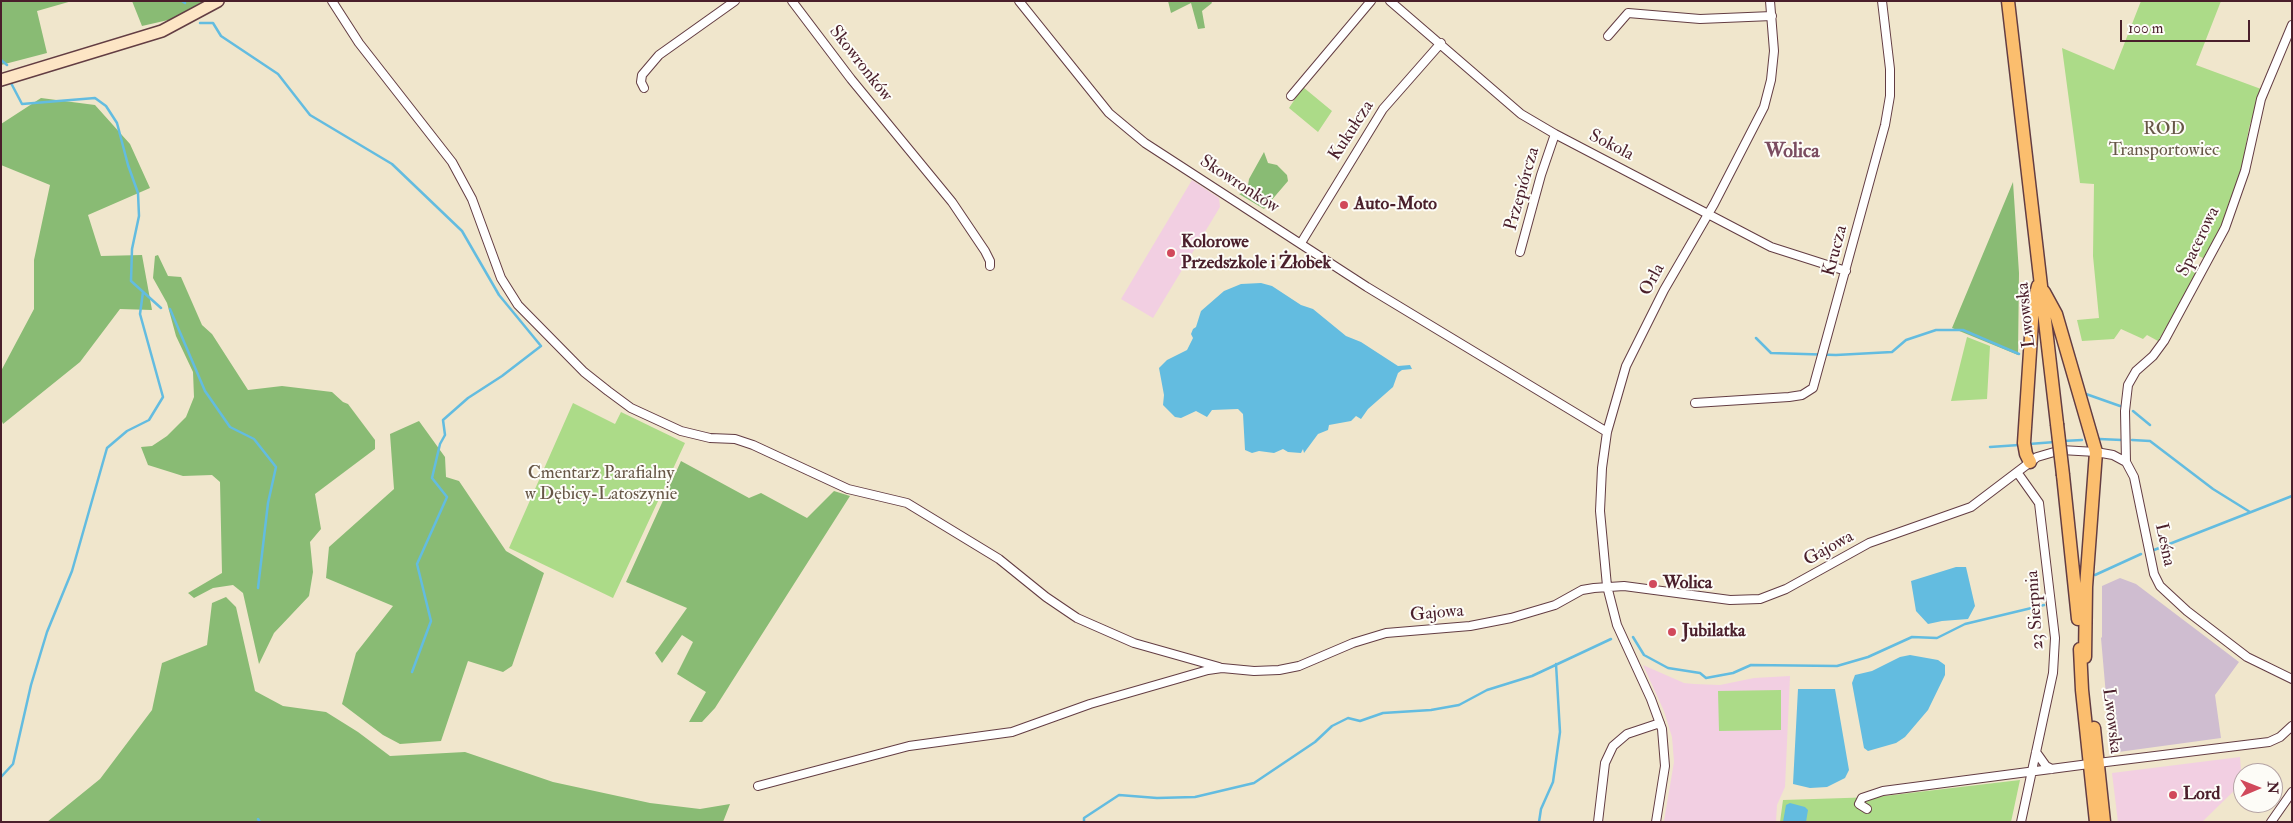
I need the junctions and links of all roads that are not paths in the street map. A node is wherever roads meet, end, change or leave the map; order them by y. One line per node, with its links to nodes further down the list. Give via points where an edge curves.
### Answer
1 (218, 1): 15 (street, via 162,31)
2 (332, 1): 34 (street, via 359,43 452,162 472,199 501,278 518,305 564,353 631,408 681,431 710,438 735,439 848,489 907,503 999,558 1077,618 1134,643)
3 (735, 1): 16 (street, via 659,56 642,74)
4 (792, 1): 22 (street, Skowronków, via 952,202 985,251)
5 (1019, 1): 20 (street, Skowronków, via 1109,113 1145,142)
6 (1371, 1): 17 (street)
7 (1390, 1): 14 (street, Sokola)
8 (1770, 1): 11 (street, Orla)
9 (1882, 1): 23 (street, Krucza, via 1890,96)
10 (2008, 1): 24 (main road, Lwowska)
11 (1772, 16): 13 (street, via 1700,19 1628,13); 19 (street, Orla, via 1772,80 1764,107)
12 (2292, 25): 29 (street, Spacerowa, via 2261,99 2245,171 2228,220 2164,341 2136,371 2128,385)
13 (1608, 36)
14 (1441, 44): 18 (street, Sokola, via 1521,114); 20 (street, Kukułcza, via 1383,108)
15 (1, 80)
16 (644, 88)
17 (1291, 96)
18 (1555, 134): 19 (street, Sokola); 21 (street, Przepiórcza)
19 (1707, 215): 23 (street, Sokola, via 1771,247); 26 (street, Orla, via 1626,366)
20 (1301, 243): 26 (street, Skowronków, via 1366,287)
21 (1520, 252)
22 (990, 266)
23 (1846, 271): 25 (street, Krucza, via 1813,388 1802,395)
24 (2041, 282): 27 (main road, via 2056,314); 28 (main road, via 2033,306 2025,434 2026,454); 32 (main road, Lwowska, bridge)
25 (1695, 403)
26 (1606, 432): 31 (street, Orla, via 1600,511)
27 (2096, 452): 28 (street, Gajowa, via 2067,450 2046,453); 29 (street, via 2113,455); 33 (main road, via 2086,587)
28 (2030, 462): 30 (street, Gajowa)
29 (2126, 462): 35 (street, Leśna, via 2134,477 2154,574 2160,586 2247,657)
30 (2017, 472): 31 (street, Gajowa, via 1976,504 1869,543 1773,596 1745,601); 38 (street, 23 Sierpnia, via 2039,502 2055,638 2052,672)
31 (1607, 586): 34 (street, Gajowa, via 1582,590 1555,605 1503,620 1372,636 1299,666 1268,671); 36 (street, via 1622,636)
32 (2079, 624): 33 (main road, Lwowska); 39 (main road, Lwowska, via 2082,690)
33 (2085, 657): 39 (main road, Lwowska)
34 (1222, 668): 42 (street, via 1090,704 1012,732 909,746)
35 (2292, 679)
36 (1660, 723): 45 (street, via 1627,734 1613,746 1605,763); 46 (street, via 1665,766)
37 (2292, 726): 39 (street, via 2280,738 2269,742)
38 (2036, 752): 40 (street); 41 (street, 23 Sierpnia)
39 (2094, 763): 40 (street); 48 (main road, Lwowska); 49 (main road, Lwowska)
40 (2052, 769): 41 (street)
41 (2031, 772): 44 (street, via 1882,791 1862,798 1859,804); 47 (street, 23 Sierpnia)
42 (758, 786)
43 (2292, 792): 50 (street)
44 (1867, 809)
45 (1598, 822)
46 (1656, 822)
47 (2021, 822)
48 (2096, 822)
49 (2104, 822)
50 (2271, 822)

